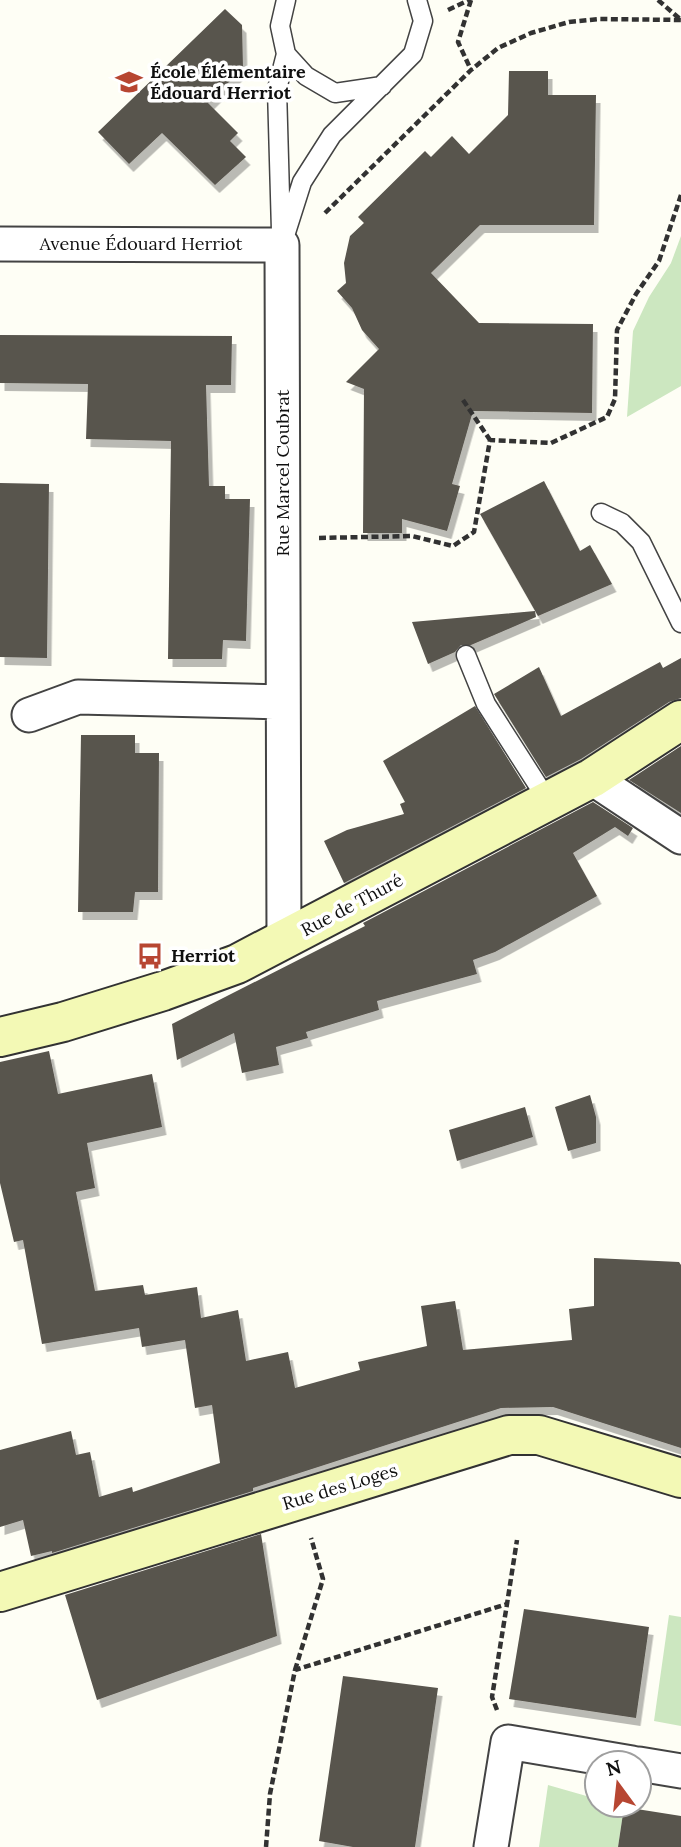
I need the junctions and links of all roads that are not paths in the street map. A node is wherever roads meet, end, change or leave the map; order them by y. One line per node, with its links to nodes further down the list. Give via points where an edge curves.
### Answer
1 (286, 0): 3 (lane, Rue Marcel Coubrat, via 280,26)
2 (417, 0): 4 (lane, Rue Marcel Coubrat, via 423,21 413,54)
3 (286, 54): 4 (lane, via 306,76 335,93); 6 (lane, Rue Marcel Coubrat, via 277,89)
4 (383, 86): 6 (lane, Rue Marcel Coubrat, via 332,135 302,182)
5 (0, 244): 6 (street, Avenue Édouard Herriot)
6 (282, 245): 10 (street, Rue Marcel Coubrat)
7 (601, 513): 8 (lane, via 622,523 641,542)
8 (681, 623)
9 (466, 655): 14 (lane, via 486,704)
10 (283, 702): 11 (street, via 78,696); 16 (street, Rue Marcel Coubrat)
11 (29, 715)
12 (681, 720): 13 (main road, Rue de Thuré)
13 (592, 779): 14 (main road, Rue de Thuré); 15 (street)
14 (548, 801): 16 (main road, Rue de Thuré)
15 (681, 837)
16 (284, 941): 17 (main road, Rue de Thuré, via 163,992)
17 (0, 1037)
18 (681, 1478): 19 (main road, Rue des Loges, via 539,1435 509,1435)
19 (0, 1592)
20 (583, 1755): 23 (street, via 508,1742)
21 (653, 1766): 22 (street)
22 (681, 1771)
23 (491, 1847)

